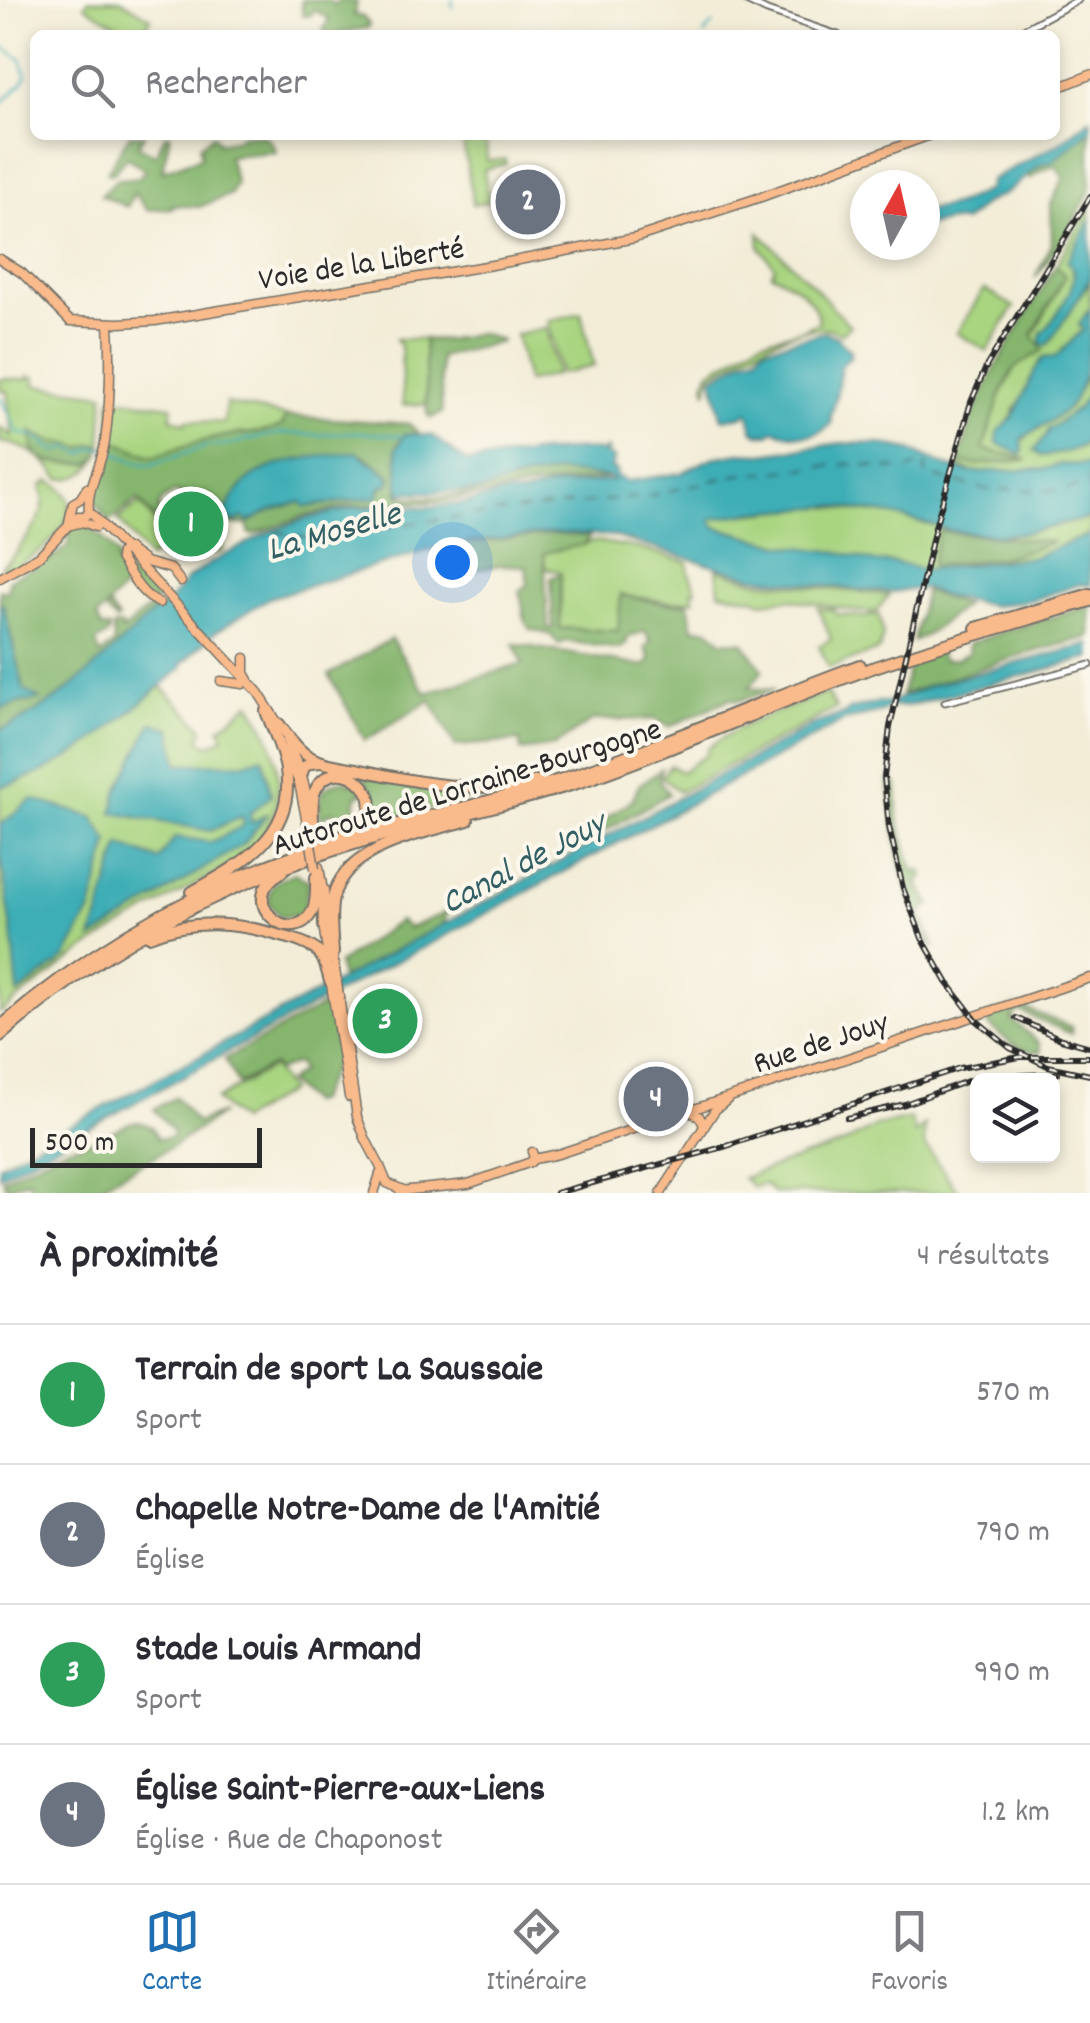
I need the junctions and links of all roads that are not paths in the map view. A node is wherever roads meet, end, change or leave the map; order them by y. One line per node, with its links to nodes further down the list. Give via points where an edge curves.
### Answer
1 (744, 0): 3 (street)
2 (1078, 0): 4 (street)
3 (824, 30)
4 (1022, 30)
5 (1090, 75): 6 (main road)
6 (1060, 87)
7 (916, 140): 9 (main road, Voie de la Liberté, via 620,241)
8 (0, 259): 9 (main road, via 64,318)
9 (110, 328): 10 (main road, via 106,435)
10 (82, 509): 11 (main road); 12 (main road); 13 (main road)
11 (67, 526): 12 (main road); 14 (main road, via 39,556)
12 (96, 526): 13 (main road)
13 (120, 550): 15 (main road, via 124,546 171,569); 17 (main road, via 144,594); 18 (main road)
14 (1, 576)
15 (181, 582)
16 (1090, 598): 25 (highway, Autoroute de Lorraine-Bourgogne, via 860,665); 28 (highway, Autoroute de Lorraine-Bourgogne, via 862,672)
17 (159, 602)
18 (229, 665): 20 (main road); 20 (main road, via 221,682); 21 (main road); 21 (main road, via 245,658 245,673)
19 (1090, 665): 22 (street)
20 (243, 684): 23 (main road)
21 (258, 692): 24 (main road)
22 (945, 702)
23 (266, 711): 27 (main road); 36 (highway, via 287,778 273,831 250,857)
24 (279, 724): 26 (highway, via 303,753); 27 (main road)
25 (648, 748): 26 (highway, via 537,781 492,787 422,783); 33 (highway, Autoroute de Lorraine-Bourgogne, via 524,791 323,845)
26 (323, 762): 27 (highway, via 308,764)
27 (300, 778): 29 (main road); 30 (main road)
28 (535, 796): 31 (highway, Autoroute de Lorraine-Bourgogne); 38 (highway, via 364,855 344,873 332,900)
29 (313, 823): 30 (main road); 33 (highway, via 314,793 324,779 349,775 368,791 369,812 356,829)
30 (312, 837): 32 (main road, bridge)
31 (304, 860): 32 (highway, via 266,885 263,896 276,922 307,918 316,900); 39 (highway, Autoroute de Lorraine-Bourgogne, via 202,902)
32 (316, 871): 34 (main road); 35 (main road)
33 (238, 877): 36 (highway, Autoroute de Lorraine-Bourgogne)
34 (323, 890): 35 (highway); 38 (main road)
35 (324, 927): 37 (highway); 41 (main road)
36 (128, 934): 42 (highway, Autoroute de Lorraine-Bourgogne)
37 (303, 941)
38 (332, 953): 41 (main road)
39 (90, 967): 41 (highway, via 158,932 228,924 307,945); 43 (highway, Autoroute de Lorraine-Bourgogne)
40 (1090, 978): 44 (main road, Rue de Jouy)
41 (333, 979): 49 (main road, via 358,1118)
42 (0, 1027)
43 (0, 1036)
44 (751, 1090): 45 (main road, Rue de Jouy); 48 (main road)
45 (740, 1092): 46 (main road, Rue de Jouy); 48 (main road, Rue de Jouy)
46 (705, 1104): 47 (main road, Rue de Jouy); 48 (main road)
47 (687, 1111): 48 (main road); 49 (main road, Rue de Jouy, via 468,1184)
48 (707, 1117): 51 (main road)
49 (391, 1188): 50 (main road)
50 (374, 1193)
51 (661, 1193)

